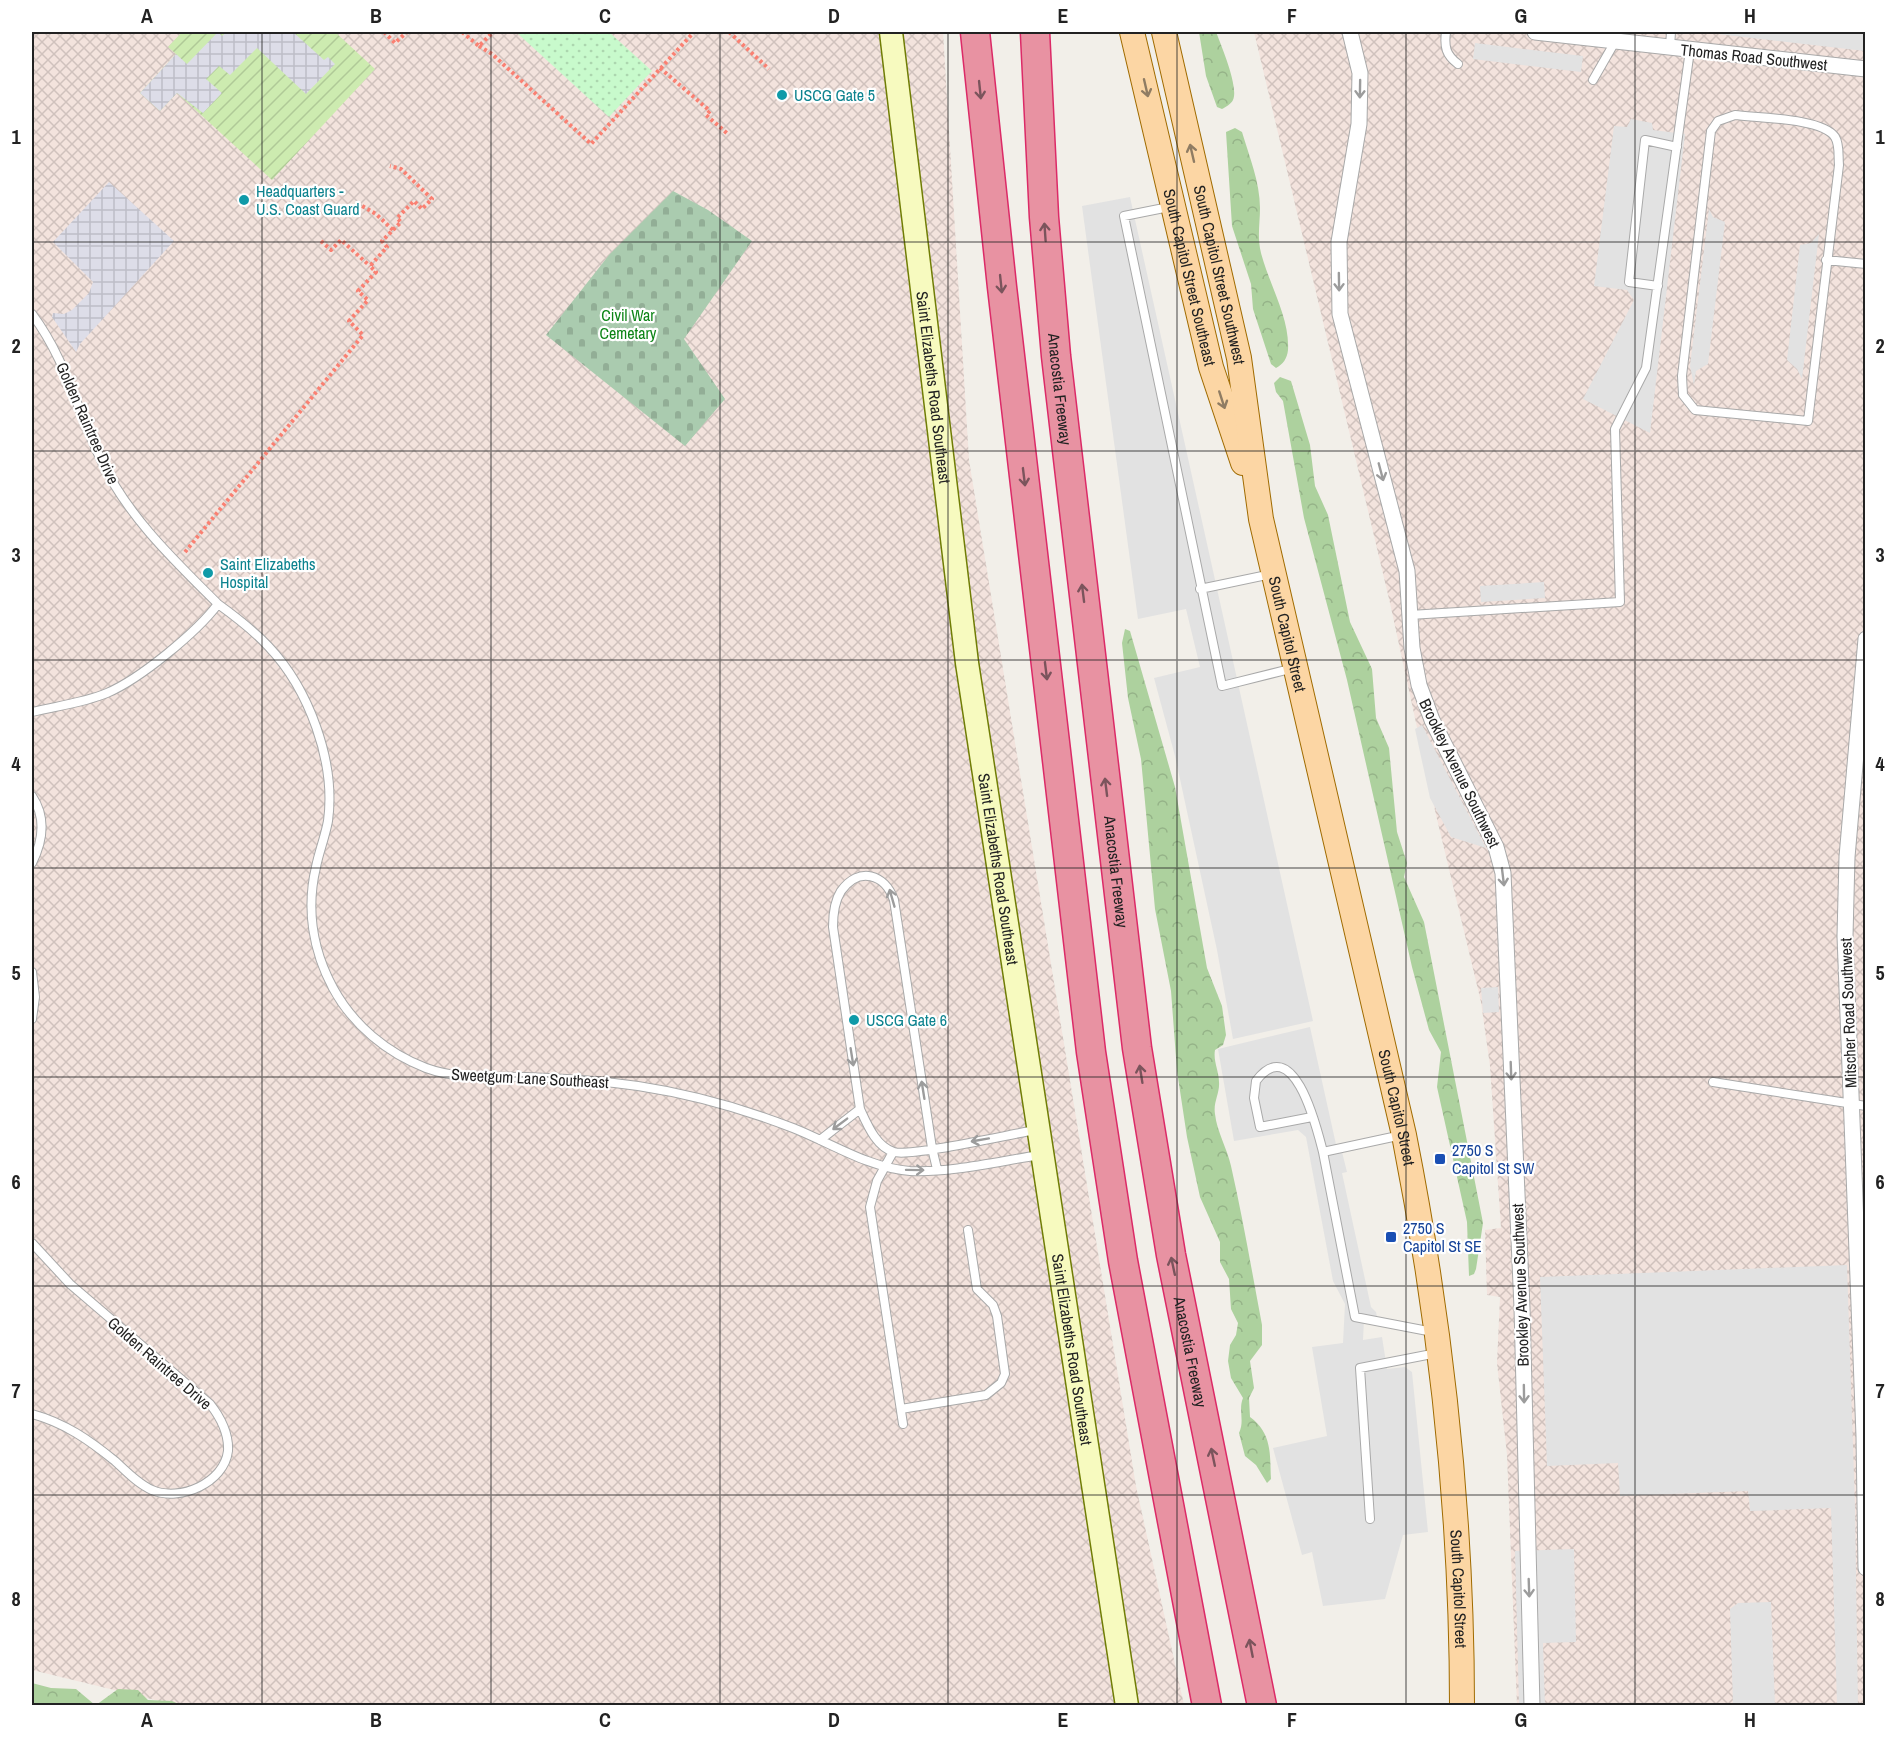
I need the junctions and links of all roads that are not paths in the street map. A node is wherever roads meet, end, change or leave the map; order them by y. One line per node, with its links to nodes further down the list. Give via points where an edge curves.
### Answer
1 (891, 32): 40 (main road, Saint Elizabeths Road Southeast, via 959,606)
2 (975, 32): 59 (highway, one-way to 59, via 1101,1122)
3 (1035, 32): 60 (highway, Anacostia Freeway, one-way to 3, via 1171,1255 1137,1048 1054,344)
4 (1132, 32): 18 (main road, South Capitol Street Southeast, one-way to 18)
5 (1164, 32): 23 (main road, South Capitol Street Southwest, one-way to 5, via 1239,358)
6 (1350, 32): 27 (street, Brookley Avenue Southwest, one-way to 27, via 1360,74 1359,124 1339,242 1340,314 1407,571)
7 (1446, 32): 14 (lane, via 1448,56)
8 (1535, 32): 10 (street, Thomas Road Southwest)
9 (1671, 32): 12 (lane)
10 (1598, 35): 11 (street, Thomas Road Southwest)
11 (1616, 40): 12 (street, Thomas Road Southwest); 16 (lane)
12 (1670, 47): 13 (street, Thomas Road Southwest)
13 (1690, 50): 15 (street, Thomas Road Southwest); 17 (lane)
14 (1458, 64)
15 (1866, 69)
16 (1593, 80)
17 (1677, 147): 21 (lane); 21 (lane, via 1645,140 1629,282)
18 (1174, 206): 23 (main road, South Capitol Street Southeast, one-way to 23, via 1210,367); 25 (lane, via 1124,216)
19 (1826, 260): 19 (lane, via 1839,165 1834,136 1824,128 1798,122 1735,115 1718,121 1711,131 1682,375 1683,395 1695,410 1808,421); 20 (lane)
20 (1866, 264)
21 (1658, 286): 27 (lane, via 1646,368 1615,429 1620,602)
22 (32, 314): 26 (lane, Golden Raintree Drive, via 51,340 114,484 143,525)
23 (1261, 519): 24 (main road, South Capitol Street)
24 (1274, 573): 25 (lane); 29 (main road, South Capitol Street)
25 (1200, 589): 29 (lane, via 1222,686)
26 (218, 604): 30 (lane, via 197,628 124,684 95,697); 42 (lane, Sweetgum Lane Southeast, via 245,623 276,655 294,681 313,723 325,765 328,805 328,822 312,888 315,940 326,973 342,1002 372,1035 407,1059 439,1072 474,1078 558,1078 641,1086 724,1105)
27 (1410, 615): 62 (street, Brookley Avenue Southwest, one-way to 62, via 1413,658 1422,694 1496,847 1503,873 1522,1308)
28 (1866, 639): 31 (street, Mitscher Road Southwest)
29 (1295, 668): 41 (main road, South Capitol Street)
30 (32, 712)
31 (1859, 765): 37 (street, Mitscher Road Southwest, via 1847,857 1845,936)
32 (32, 796): 33 (lane, via 40,808 42,834)
33 (32, 863)
34 (32, 972): 35 (lane)
35 (32, 1019)
36 (1713, 1082): 37 (lane)
37 (1858, 1105): 52 (street, Mitscher Road Southwest)
38 (860, 1109): 42 (lane, one-way to 42); 43 (lane, one-way to 38, via 894,900 890,887 882,879 870,876 849,883 835,903 833,915); 44 (lane, via 877,1140)
39 (1312, 1117): 39 (lane, via 1260,1127 1254,1098 1256,1081 1270,1070 1287,1071 1300,1084); 45 (lane)
40 (1038, 1130): 43 (lane, one-way to 43); 46 (main road, Saint Elizabeths Road Southeast)
41 (1404, 1135): 45 (lane); 51 (main road, South Capitol Street)
42 (820, 1140): 47 (lane, Sweetgum Lane Southeast)
43 (932, 1148): 44 (lane); 48 (lane)
44 (893, 1152): 47 (lane)
45 (1323, 1152): 51 (lane, via 1356,1317)
46 (1041, 1154): 48 (lane, Sweetgum Lane Southeast); 58 (main road, Saint Elizabeths Road Southeast)
47 (886, 1167): 48 (lane, Sweetgum Lane Southeast, one-way to 48); 53 (lane, via 870,1207)
48 (937, 1169)
49 (968, 1230): 53 (lane, via 977,1289 993,1305 997,1316 1005,1374 1001,1383 986,1395)
50 (32, 1243): 54 (lane, Golden Raintree Drive, via 70,1284 210,1404 223,1423 227,1454 214,1477 193,1489 169,1494 152,1490 76,1432)
51 (1439, 1342): 56 (lane, via 1360,1368); 61 (main road, South Capitol Street, via 1458,1549)
52 (1864, 1378): 57 (street, Mitscher Road Southwest)
53 (901, 1409): 55 (lane)
54 (32, 1414)
55 (903, 1424)
56 (1370, 1519)
57 (1866, 1568)
58 (1127, 1706)
59 (1207, 1706)
60 (1262, 1706)
61 (1462, 1706)
62 (1532, 1706)

